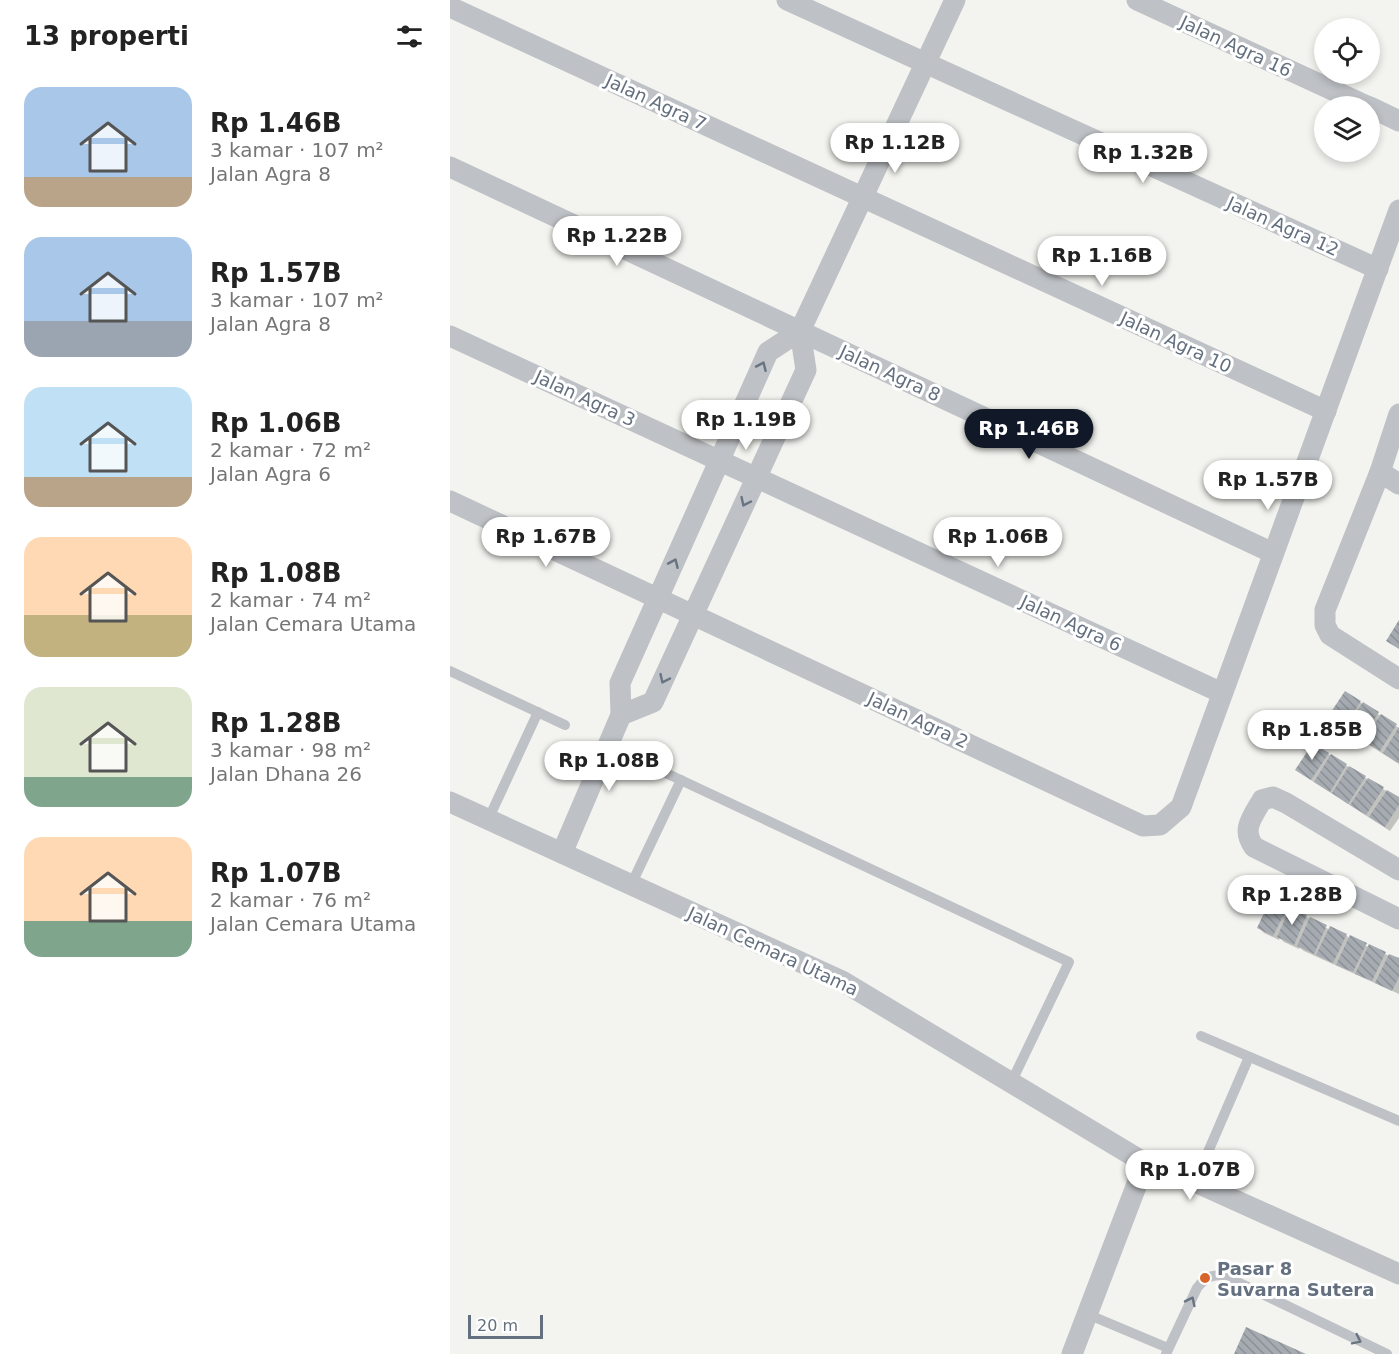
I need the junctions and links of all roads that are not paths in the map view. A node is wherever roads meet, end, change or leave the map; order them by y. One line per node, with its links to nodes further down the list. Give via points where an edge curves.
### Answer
1 (787, 0): 5 (street, Jalan Agra 12)
2 (955, 0): 5 (street)
3 (1137, 0): 6 (street, Jalan Agra 16)
4 (450, 7): 10 (street, Jalan Agra 7)
5 (925, 63): 10 (street); 12 (street, Jalan Agra 12)
6 (1344, 96)
7 (1380, 112): 8 (street, Jalan Agra 16)
8 (1399, 121)
9 (450, 167): 13 (street, Jalan Agra 8)
10 (863, 197): 13 (street); 15 (street, Jalan Agra 10)
11 (1399, 210): 12 (street)
12 (1378, 269): 15 (street)
13 (800, 331): 17 (street, one-way to 13, via 768,352); 19 (street, via 806,370); 22 (street, Jalan Agra 8)
14 (450, 336): 17 (street, Jalan Agra 3)
15 (1326, 411): 22 (street)
16 (1399, 414): 18 (street)
17 (720, 461): 19 (street, Jalan Agra 3); 23 (street, one-way to 17)
18 (1380, 472): 20 (street); 26 (street, via 1325,610 1325,624 1330,635)
19 (756, 478): 24 (street, one-way to 24); 27 (street, Jalan Agra 6)
20 (1399, 484)
21 (450, 501): 23 (street, Jalan Agra 2)
22 (1274, 553): 27 (street)
23 (658, 598): 24 (street, Jalan Agra 2); 29 (street, via 620,683)
24 (693, 615): 27 (street, Jalan Agra 2, via 1143,826 1160,825 1181,807); 29 (street, one-way to 29, via 653,702)
25 (450, 671): 28 (lane)
26 (1399, 679)
27 (1222, 693)
28 (538, 712): 30 (lane); 34 (lane)
29 (621, 715): 35 (street)
30 (565, 725)
31 (655, 768): 32 (lane)
32 (681, 780): 37 (lane); 41 (lane, via 1069,962)
33 (450, 802): 34 (street, Jalan Cemara Utama)
34 (488, 820): 35 (street, Jalan Cemara Utama)
35 (562, 853): 37 (street, Jalan Cemara Utama)
36 (1399, 870): 38 (street, via 1273,797 1262,800 1248,826 1247,838 1254,847)
37 (631, 885): 41 (street, Jalan Cemara Utama, via 842,981)
38 (1399, 919)
39 (1201, 1036): 40 (lane)
40 (1249, 1056): 42 (lane); 44 (lane)
41 (1011, 1083): 43 (street, Jalan Cemara Utama)
42 (1399, 1121)
43 (1145, 1163): 44 (street, Jalan Cemara Utama); 46 (street)
44 (1195, 1182): 45 (street, Jalan Cemara Utama)
45 (1399, 1274)
46 (1087, 1314): 47 (lane); 48 (street)
47 (1167, 1351): 49 (lane, one-way to 49, via 1203,1279 1223,1275)
48 (1072, 1354)
49 (1387, 1354)

